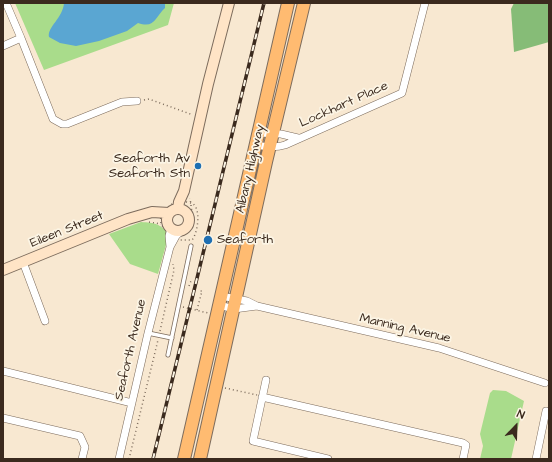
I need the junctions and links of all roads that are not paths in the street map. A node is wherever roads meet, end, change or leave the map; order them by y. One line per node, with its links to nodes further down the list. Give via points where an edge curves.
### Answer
1 (6, 3): 6 (street)
2 (229, 3): 14 (street, Seaforth Avenue, via 184,191)
3 (288, 3): 9 (highway, Albany Highway)
4 (304, 3): 10 (highway, Albany Highway)
5 (425, 3): 11 (street, Lockhart Place, via 402,93)
6 (21, 38): 7 (street); 8 (street, via 54,119 58,122 67,124 122,102)
7 (3, 46)
8 (137, 101)
9 (258, 132): 10 (street, Lockhart Place); 12 (highway, Albany Highway)
10 (273, 134): 11 (street, Lockhart Place); 13 (highway, Albany Highway)
11 (298, 138): 13 (street, Lockhart Place, via 278,147)
12 (255, 145): 13 (street, Lockhart Place); 19 (highway, Albany Highway)
13 (270, 147): 18 (highway, Albany Highway)
14 (174, 219): 16 (street, Eileen Street, via 152,212 128,219); 22 (street, Seaforth Avenue, via 170,247)
15 (191, 246): 23 (lane)
16 (23, 262): 17 (street, Eileen Street); 21 (street)
17 (3, 270)
18 (235, 304): 19 (street, Manning Avenue); 19 (street, Manning Avenue); 20 (street, Manning Avenue); 20 (street, Manning Avenue, via 247,300); 35 (highway, Albany Highway)
19 (219, 306): 34 (highway, Albany Highway)
20 (257, 306): 27 (street, Manning Avenue, via 439,348)
21 (45, 321)
22 (148, 333): 23 (lane); 29 (street, Seaforth Avenue)
23 (172, 338): 24 (lane)
24 (168, 355)
25 (3, 371): 29 (street)
26 (266, 380): 28 (street)
27 (545, 383)
28 (262, 397): 36 (street, via 253,441); 37 (street, via 463,443 466,448)
29 (132, 403): 33 (street, Seaforth Avenue)
30 (546, 411): 38 (street)
31 (3, 418): 32 (street, via 80,436 85,447)
32 (82, 459)
33 (119, 459)
34 (184, 459)
35 (200, 459)
36 (328, 459)
37 (463, 459)
38 (536, 459)

